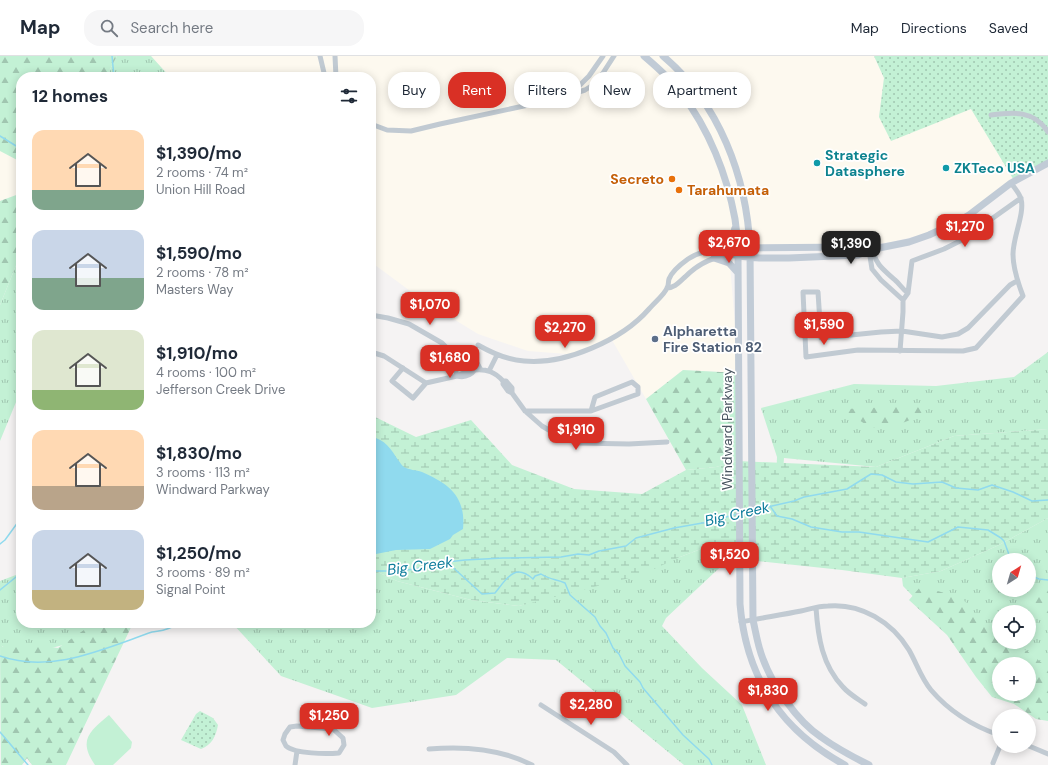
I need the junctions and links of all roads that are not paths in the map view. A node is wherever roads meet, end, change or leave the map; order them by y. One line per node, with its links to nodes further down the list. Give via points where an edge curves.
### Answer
1 (320, 56): 7 (street)
2 (335, 56): 8 (street)
3 (603, 56): 9 (street)
4 (614, 56): 10 (street, via 593,85)
5 (644, 56): 18 (main road, Windward Parkway, via 681,92 694,111 715,152 728,189)
6 (663, 56): 21 (main road, Windward Parkway, via 691,85 723,136 738,171 744,196)
7 (324, 72)
8 (336, 72)
9 (581, 84)
10 (581, 91)
11 (514, 108): 13 (street, via 411,131 386,130)
12 (990, 114): 14 (street, via 1018,112 1038,121)
13 (376, 126)
14 (1048, 132)
15 (1048, 163): 16 (main road)
16 (1011, 183): 17 (street); 22 (main road, via 970,215 955,223 909,242)
17 (1021, 198): 30 (street, via 1013,254); 32 (street, via 962,240 912,261)
18 (736, 226): 20 (main road, via 730,242); 23 (main road, Windward Parkway)
19 (826, 247): 21 (main road); 22 (main road); 25 (main road)
20 (717, 249): 23 (street); 31 (street, via 698,253 687,260 670,276)
21 (750, 249): 23 (main road); 24 (main road, Windward Parkway)
22 (871, 250): 25 (main road, via 858,255); 27 (street); 28 (street)
23 (738, 252): 24 (main road); 26 (street); 29 (main road, Windward Parkway)
24 (750, 257): 25 (main road); 50 (main road, Windward Parkway)
25 (828, 257)
26 (714, 258): 29 (main road, via 729,263); 31 (street, via 700,264 676,286)
27 (877, 263): 28 (street); 32 (street)
28 (872, 270): 33 (street)
29 (738, 274): 51 (main road, Windward Parkway)
30 (1017, 281): 35 (street, via 968,328 958,334 942,337); 37 (street, via 1023,296 976,348 963,351)
31 (667, 288): 39 (street, via 647,312 627,329 565,358 535,362)
32 (908, 293): 33 (street)
33 (903, 300): 35 (street)
34 (376, 316): 44 (street, via 409,324 442,343 451,352)
35 (902, 331): 37 (street); 37 (street, via 821,338 818,292 803,292 806,357 858,350)
36 (478, 346): 39 (street)
37 (900, 351)
38 (376, 354): 40 (street)
39 (497, 355): 42 (street)
40 (403, 368): 45 (street); 45 (street, via 392,381 413,398)
41 (478, 370): 42 (street); 43 (street, via 470,370); 43 (street, via 477,363 472,361 467,364)
42 (489, 371): 46 (street, via 506,382)
43 (467, 373): 44 (street)
44 (457, 376): 45 (street)
45 (426, 382)
46 (525, 411): 47 (street); 48 (street, via 542,426 578,443)
47 (591, 411): 47 (street, via 638,394 638,387 632,382 595,397)
48 (667, 442)
49 (816, 608): 50 (street); 52 (street, via 821,649 828,666 842,687); 54 (street, via 847,607 861,610 880,620 905,645 923,679 942,701 964,719)
50 (753, 620): 51 (street); 65 (main road, Windward Parkway, via 762,659 776,687 798,717 820,737)
51 (741, 622): 64 (main road, Windward Parkway, via 750,658 768,697 801,736 820,751)
52 (865, 704)
53 (541, 705): 63 (street, via 614,752)
54 (992, 732)
55 (1036, 749): 59 (street)
56 (429, 750): 62 (street, via 466,748 508,756)
57 (297, 751): 57 (street, via 287,746 283,740 290,727 334,729 344,738 344,745 339,753); 61 (street)
58 (997, 753): 60 (street)
59 (1048, 754)
60 (993, 763)
61 (295, 765)
62 (532, 765)
63 (627, 765)
64 (845, 765)
65 (869, 765)

